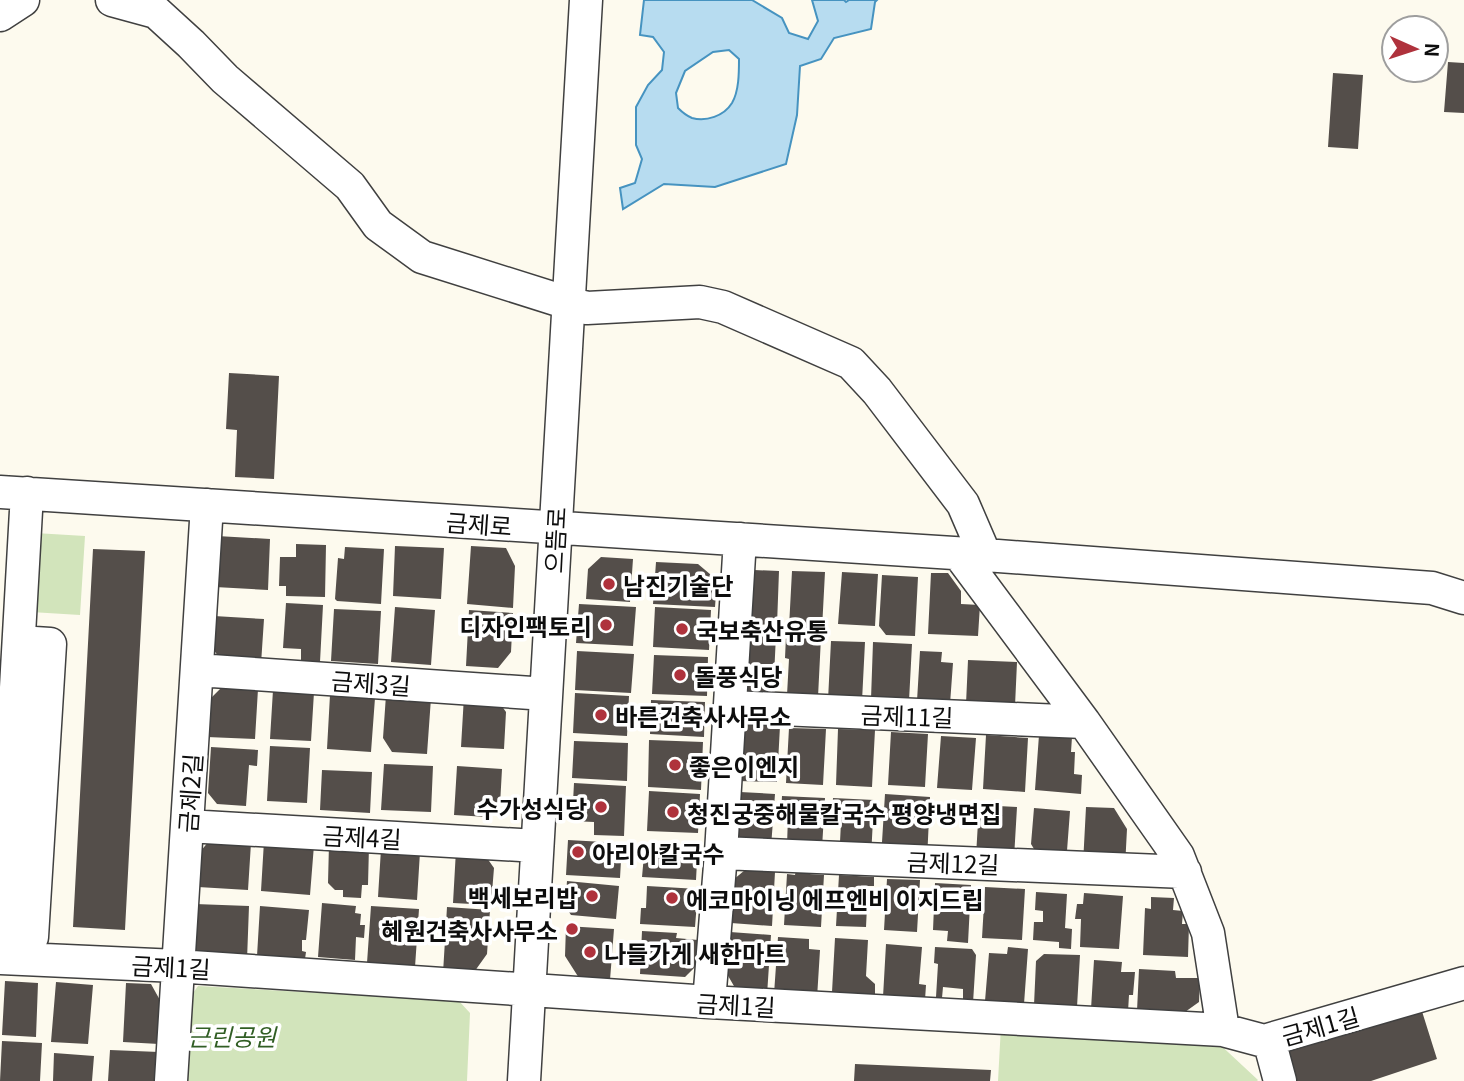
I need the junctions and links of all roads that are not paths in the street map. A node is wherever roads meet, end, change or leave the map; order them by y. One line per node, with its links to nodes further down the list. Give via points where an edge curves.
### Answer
1 (23, 0): 4 (street)
2 (112, 0): 5 (street, via 156,12 350,186 378,225 422,257)
3 (586, 0): 5 (street, 으뜸로)
4 (0, 15)
5 (568, 303): 8 (street, 으뜸로); 10 (street, via 587,307 700,302 723,307 851,363 963,504)
6 (13, 493): 7 (street, 금제로); 20 (street, via 19,642)
7 (208, 505): 8 (street, 금제로); 12 (street, 금제2길)
8 (555, 528): 9 (street, 금제로); 13 (street, 으뜸로)
9 (740, 539): 10 (street, 금제로); 14 (street)
10 (972, 554): 11 (street, 금제로, via 1432,588); 15 (street)
11 (1464, 598)
12 (197, 670): 13 (street, 금제3길); 16 (street, 금제2길)
13 (546, 694): 17 (street, 으뜸로)
14 (730, 707): 15 (street, 금제11길); 18 (street)
15 (1084, 722): 19 (street)
16 (187, 826): 17 (street, 금제4길); 21 (street, 금제2길)
17 (537, 846): 23 (street, 으뜸로)
18 (721, 853): 19 (street, 금제12길); 24 (street)
19 (1185, 872): 25 (street, via 1208,933)
20 (1, 942): 21 (street, 금제1길)
21 (177, 966): 23 (street, 금제1길); 27 (street, 금제2길)
22 (1464, 983): 26 (street, 금제1길)
23 (529, 990): 24 (street, 금제1길); 28 (street, 으뜸로)
24 (709, 1002): 25 (street, 금제1길)
25 (1223, 1030): 26 (street, 금제1길)
26 (1269, 1040): 29 (street)
27 (171, 1081)
28 (524, 1081)
29 (1280, 1081)

